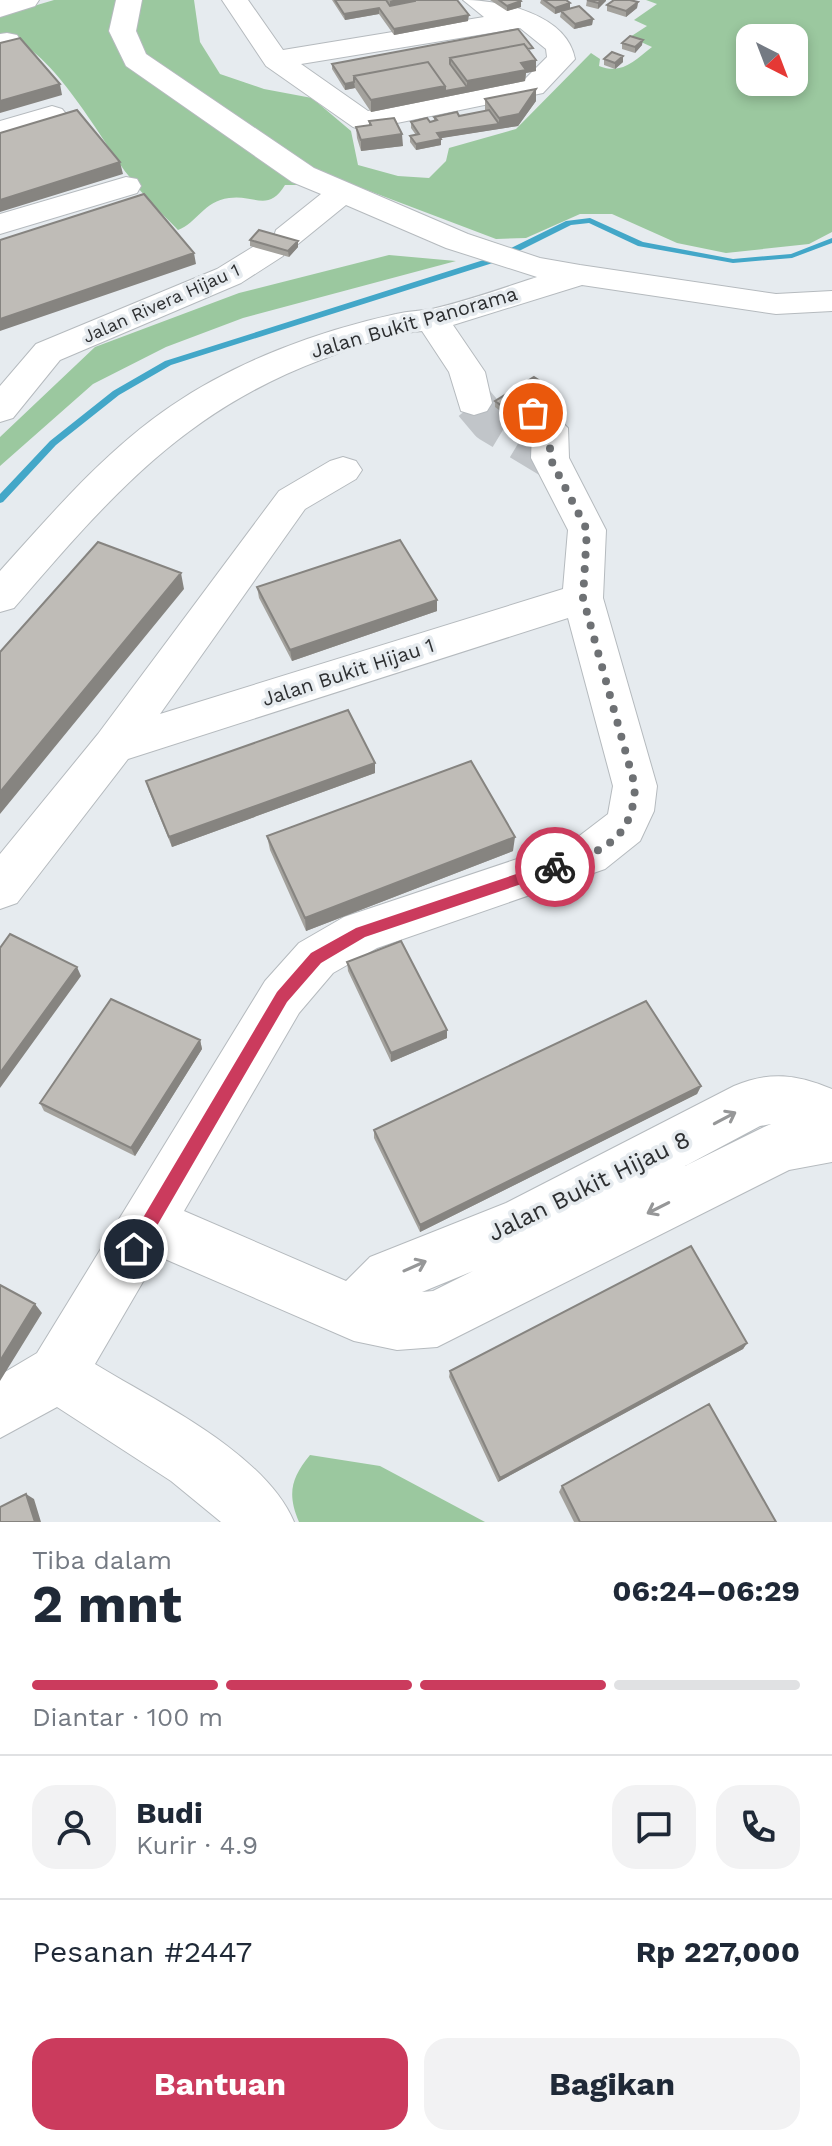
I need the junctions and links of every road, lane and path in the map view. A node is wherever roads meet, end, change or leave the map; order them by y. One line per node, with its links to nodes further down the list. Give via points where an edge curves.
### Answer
1 (26, 0): 5 (street)
2 (129, 0): 11 (street, Jalan Bukit Panorama, via 121,32 136,60 303,175)
3 (476, 0): 6 (street, via 496,13)
4 (246, 3): 7 (street)
5 (0, 9)
6 (525, 18): 7 (street); 7 (street, via 559,46 561,59 533,87 363,121)
7 (276, 60)
8 (52, 115): 9 (street)
9 (0, 130)
10 (126, 186): 12 (street)
11 (340, 194): 13 (street, Jalan Bukit Panorama, via 534,267); 16 (street, Jalan Rivera Hijau 1, via 229,276)
12 (0, 224)
13 (580, 275): 14 (street, Jalan Bukit Panorama, via 776,304); 15 (street, Jalan Bukit Panorama)
14 (832, 301)
15 (432, 320): 20 (street, Jalan Bukit Panorama, via 408,320 306,352 243,380 182,416 125,465); 21 (street, via 471,388 519,404 550,428 550,458 587,530)
16 (48, 352): 17 (street, Jalan Rivera Hijau 1); 18 (street, Jalan Rivera Hijau 1)
17 (0, 359)
18 (0, 410)
19 (343, 470): 22 (street, via 292,500)
20 (0, 597)
21 (583, 598): 22 (street, Jalan Bukit Hijau 1); 26 (street, via 635,786 634,814 618,837 589,855 361,932 316,958 282,997)
22 (113, 746): 23 (street)
23 (0, 889)
24 (832, 1119): 27 (street, Jalan Bukit Hijau 8, one-way to 24, via 390,1277 522,1224 752,1103 783,1096 812,1103)
25 (832, 1137): 27 (street, one-way to 27, via 783,1145 437,1319 397,1322)
26 (149, 1224): 27 (street); 28 (street)
27 (354, 1313)
28 (57, 1373): 29 (street); 30 (street, via 202,1468)
29 (0, 1409)
30 (263, 1522)

